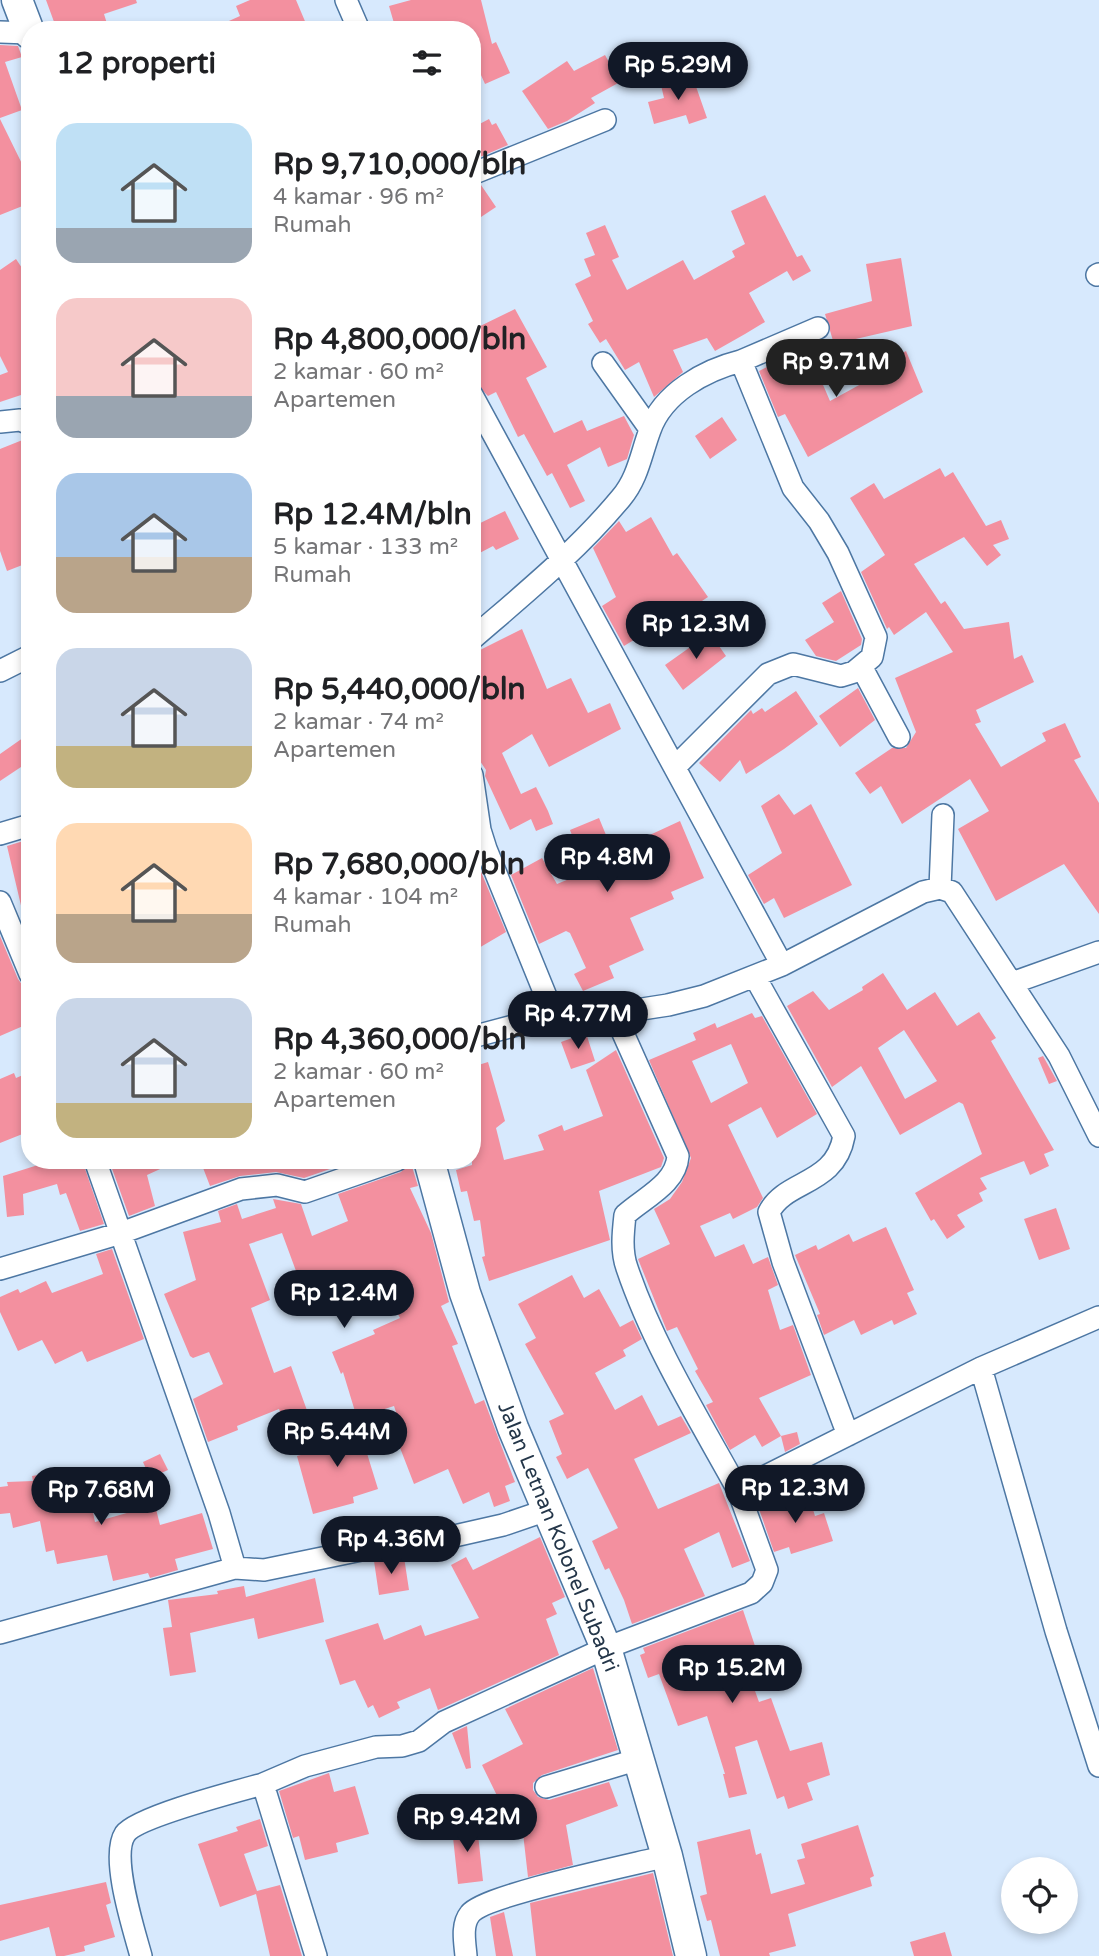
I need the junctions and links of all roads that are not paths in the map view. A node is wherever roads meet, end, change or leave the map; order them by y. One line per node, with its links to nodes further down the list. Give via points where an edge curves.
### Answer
1 (18, 0): 3 (main road)
2 (346, 0): 4 (street)
3 (26, 21)
4 (352, 21)
5 (0, 32): 6 (street)
6 (21, 33)
7 (605, 120): 8 (street)
8 (481, 170)
9 (818, 328): 10 (street)
10 (741, 361): 15 (street, via 712,369 691,383 662,410); 19 (street, via 793,488 838,553 876,637 872,657)
11 (603, 363): 15 (street)
12 (481, 412): 16 (street)
13 (21, 420): 14 (street)
14 (0, 422)
15 (650, 429): 16 (street, via 635,478)
16 (562, 560): 17 (street); 22 (street)
17 (481, 631)
18 (21, 660): 20 (street)
19 (862, 668): 21 (street); 22 (street, via 841,676 793,664 768,674)
20 (0, 671)
21 (899, 737)
22 (675, 767): 31 (street)
23 (943, 815): 27 (street)
24 (21, 828): 26 (street)
25 (481, 833): 35 (street)
26 (0, 834)
27 (940, 888): 31 (street, via 923,892); 33 (street, via 952,892 961,903)
28 (0, 902): 29 (street)
29 (21, 952)
30 (1099, 952): 33 (street)
31 (782, 965): 32 (street)
32 (755, 976): 34 (street, via 704,996); 45 (street, via 844,1136 838,1157 769,1212)
33 (1012, 983): 37 (street, via 1059,1056)
34 (614, 1013): 35 (street); 46 (street, via 678,1156 677,1171 625,1215 622,1237 627,1266 664,1352)
35 (554, 1016): 36 (street)
36 (481, 1035)
37 (1099, 1136)
38 (98, 1169): 41 (street)
39 (371, 1169): 41 (street, via 305,1192 276,1185 241,1189)
40 (431, 1169): 47 (main road, Jalan Letnan Kolonel Subadri, via 465,1293 513,1428)
41 (121, 1233): 42 (street); 48 (street)
42 (0, 1269)
43 (1099, 1317): 44 (street)
44 (981, 1368): 45 (street); 52 (street, via 1055,1631)
45 (848, 1435): 46 (street)
46 (738, 1490): 50 (street, via 767,1570 758,1588)
47 (550, 1509): 48 (street, via 450,1538 264,1570); 50 (main road, Jalan Letnan Kolonel Subadri)
48 (235, 1568): 49 (street)
49 (0, 1633)
50 (606, 1648): 51 (main road, Jalan Letnan Kolonel Subadri); 53 (street, via 444,1722 419,1741 305,1766)
51 (639, 1759): 54 (street); 55 (main road, Jalan Letnan Kolonel Subadri)
52 (1099, 1766)
53 (263, 1784): 56 (street, via 148,1819 126,1832 121,1845 122,1871); 57 (street)
54 (546, 1787)
55 (667, 1856): 58 (street, via 475,1908 464,1927); 59 (main road, Jalan Letnan Kolonel Subadri)
56 (141, 1956)
57 (316, 1956)
58 (466, 1956)
59 (691, 1956)

